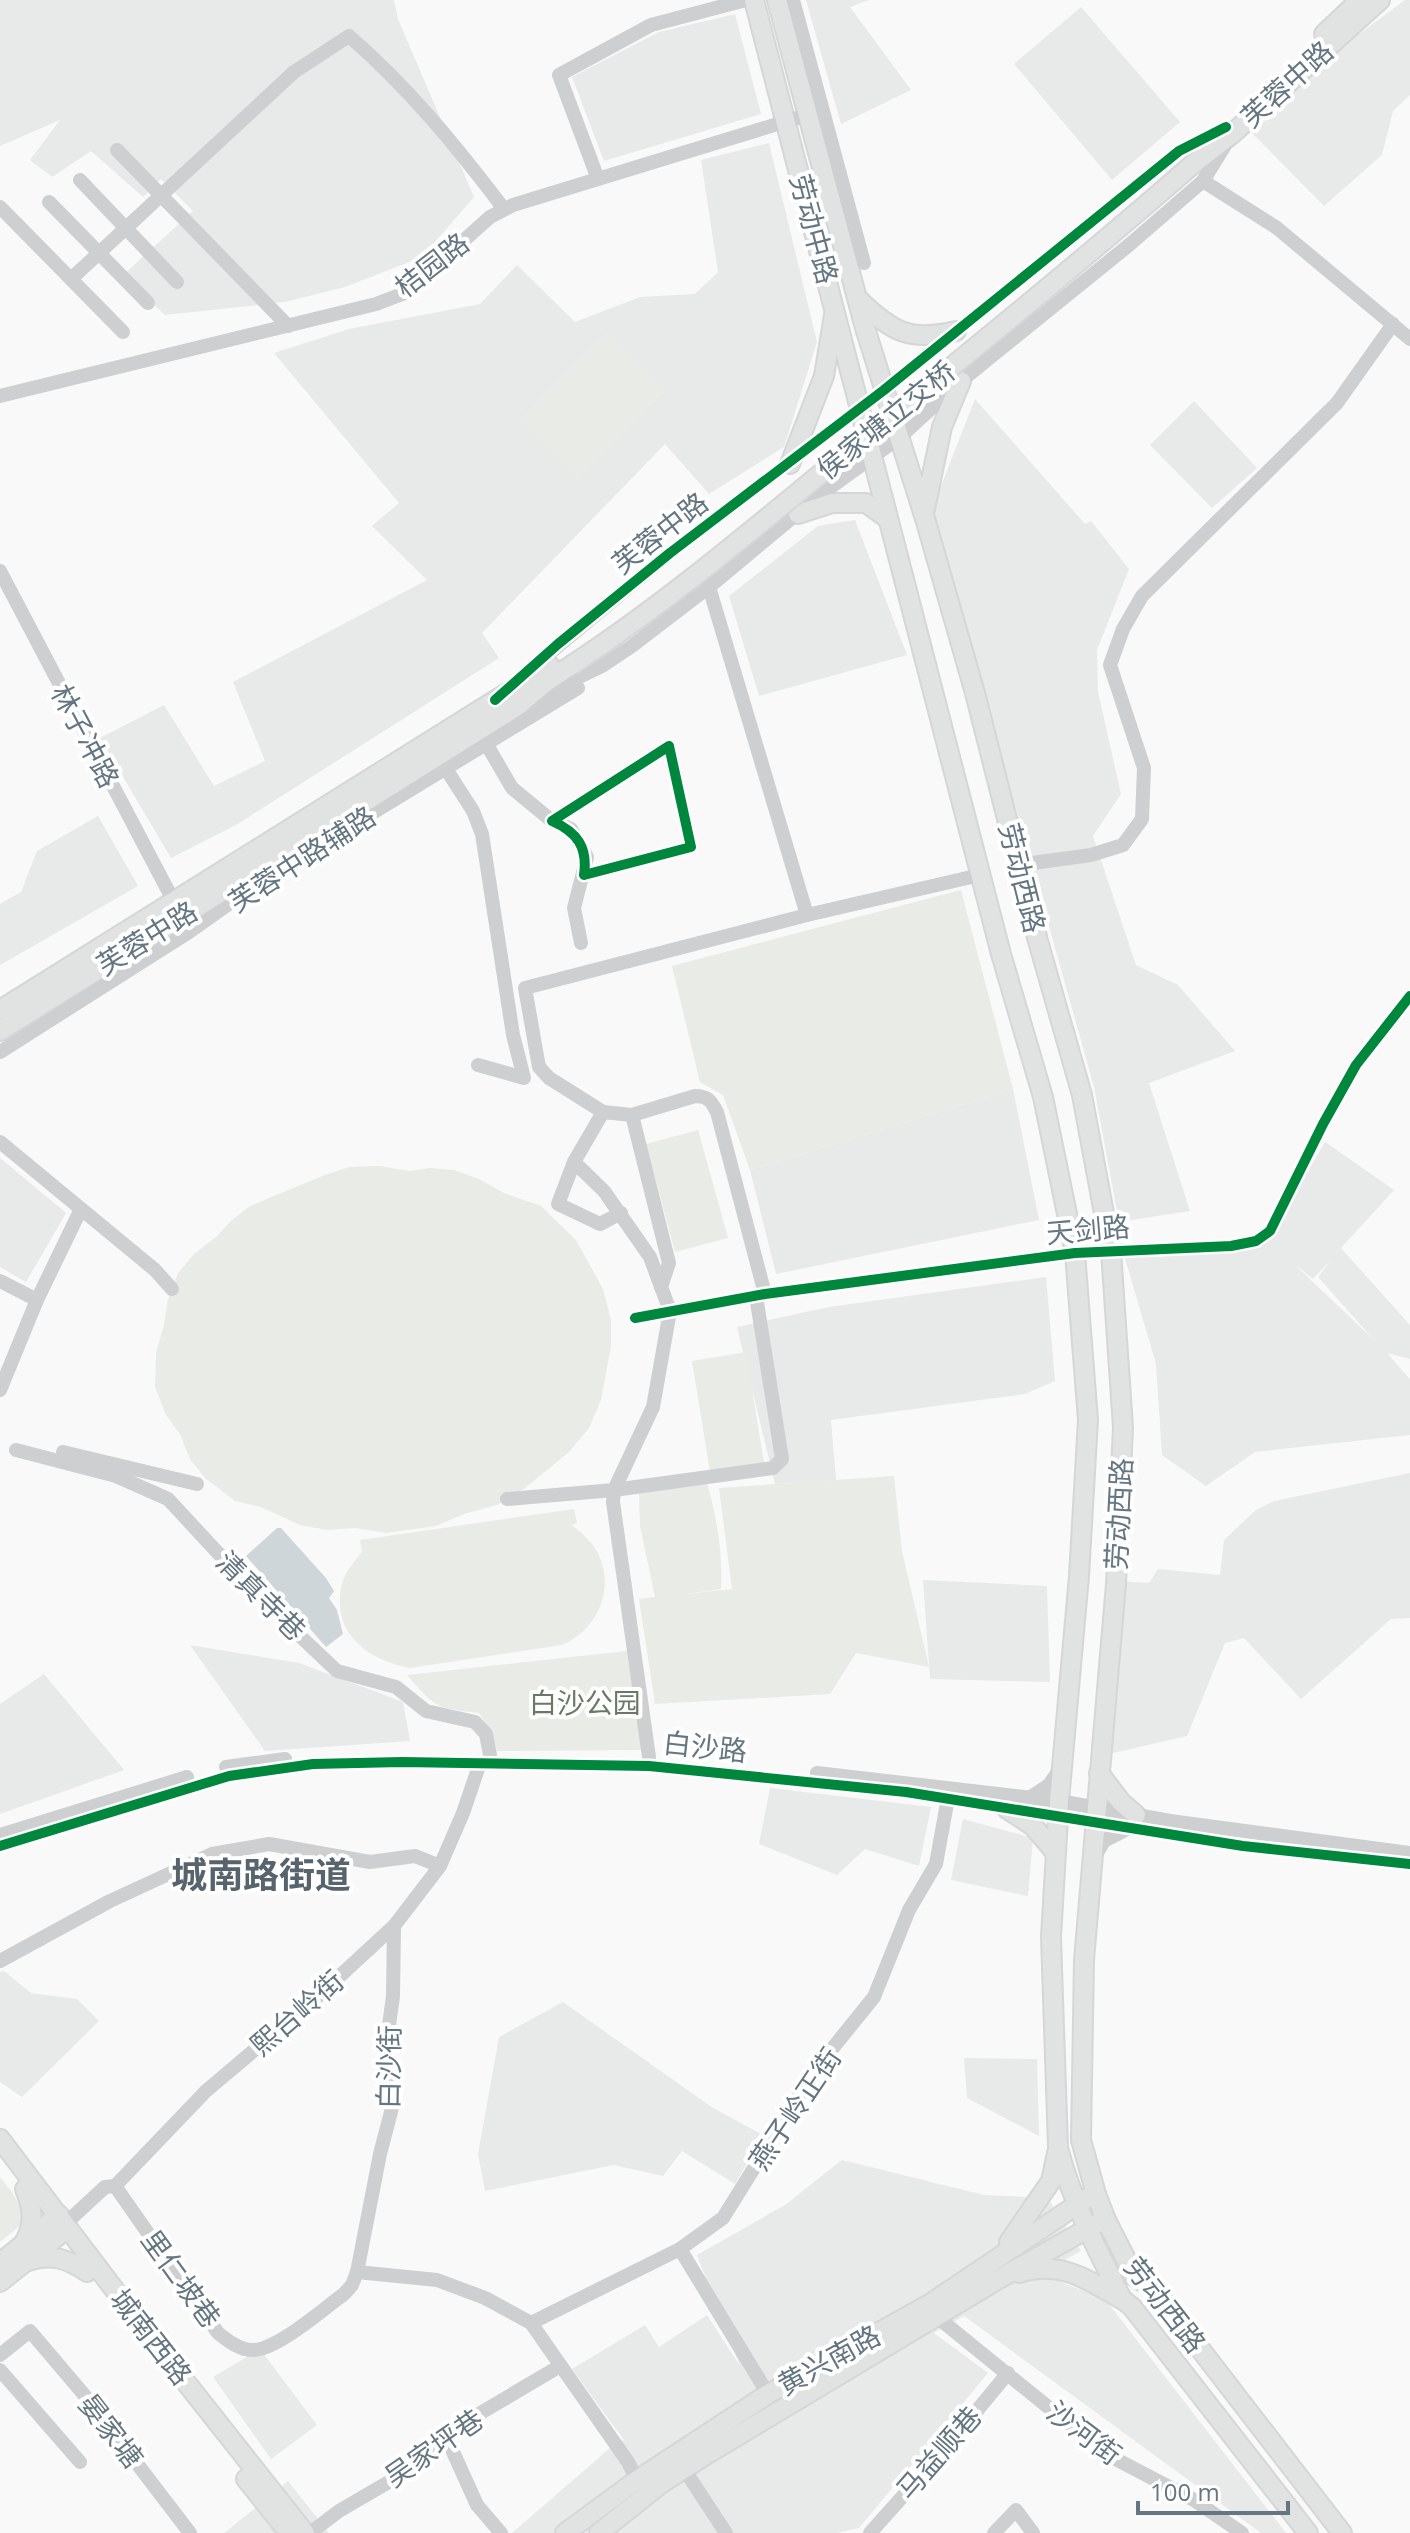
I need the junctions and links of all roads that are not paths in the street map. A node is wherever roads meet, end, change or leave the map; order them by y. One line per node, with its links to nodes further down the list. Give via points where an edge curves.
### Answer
1 (746, 0): 11 (street, via 651,25 559,75)
2 (754, 0): 8 (main road, 劳动中路)
3 (777, 0): 7 (main road, 劳动中路)
4 (793, 0): 20 (street)
5 (1360, 0): 9 (main road, 芙蓉中路)
6 (1380, 0): 9 (main road, 芙蓉中路)
7 (807, 115): 8 (street, 桔园路); 23 (main road, 劳动中路)
8 (785, 121): 11 (street, 桔园路); 25 (main road, 劳动中路)
9 (1229, 131): 13 (street, 芙蓉中路); 28 (street, 芙蓉中路, via 1179,151); 43 (main road, 侯家塘立交桥)
10 (117, 150): 14 (street)
11 (598, 179): 17 (street, 桔园路)
12 (80, 180): 18 (street)
13 (1203, 181): 26 (street, via 1277,228); 31 (street, 芙蓉中路)
14 (161, 195): 17 (street, via 294,72 349,36 388,69 447,134); 18 (street); 27 (street)
15 (49, 202): 19 (street)
16 (0, 207): 21 (street)
17 (504, 209): 27 (street, 桔园路, via 405,293)
18 (126, 228): 19 (street); 22 (street)
19 (100, 253): 21 (street); 24 (street)
20 (864, 263)
21 (71, 279): 29 (street)
22 (177, 282)
23 (857, 298): 28 (main road, via 897,331 920,337); 32 (main road, 劳动中路)
24 (148, 303)
25 (835, 308): 34 (main road, 劳动中路); 37 (main road, via 824,376)
26 (1393, 324): 30 (street); 50 (street, via 1337,403 1142,596 1123,629 1110,665 1144,768 1142,819 1123,845)
27 (288, 326): 33 (street, 桔园路)
28 (956, 331): 32 (street, 芙蓉中路)
29 (123, 332)
30 (1410, 339)
31 (961, 381): 35 (street, 芙蓉中路); 39 (main road, via 942,427)
32 (884, 390): 34 (street, 芙蓉中路); 35 (main road, 劳动中路)
33 (0, 396)
34 (859, 409): 36 (main road, 劳动中路); 37 (street, 芙蓉中路)
35 (900, 437): 36 (street, 芙蓉中路); 39 (main road, 劳动西路)
36 (873, 459): 38 (street, 芙蓉中路); 40 (main road, 劳动西路)
37 (790, 464): 45 (street, 芙蓉中路, via 670,553)
38 (798, 514): 40 (main road, via 832,503 866,503); 42 (street, 芙蓉中路)
39 (924, 516): 50 (main road, 劳动西路)
40 (887, 518): 52 (main road, 劳动西路)
41 (0, 571): 53 (street, 林子冲路)
42 (709, 587): 44 (street, 芙蓉中路); 54 (street)
43 (569, 660): 45 (main road); 46 (main road)
44 (602, 666): 46 (street, 芙蓉中路); 47 (street, 芙蓉中路辅路, via 579,687)
45 (495, 700): 53 (main road, 芙蓉中路)
46 (516, 707): 58 (main road, 芙蓉中路)
47 (487, 745): 48 (street, 芙蓉中路辅路); 49 (street, via 512,788)
48 (446, 769): 59 (street, 芙蓉中路辅路, via 267,877); 60 (street, via 482,834 524,1078)
49 (552, 821): 51 (street, via 571,829 587,857); 51 (street, via 669,746 691,847)
50 (1018, 865): 67 (main road, 劳动西路, via 1082,1095)
51 (584, 875): 55 (street, via 574,908)
52 (980, 875): 54 (street); 68 (main road, 劳动西路, via 1043,1097)
53 (173, 900): 57 (main road, 芙蓉中路)
54 (807, 915): 61 (street, via 525,988 539,1067)
55 (581, 943)
56 (1410, 996): 67 (street, 天剑路, via 1356,1065 1270,1231 1256,1241 1231,1246)
57 (0, 1010)
58 (0, 1031)
59 (0, 1052)
60 (478, 1065)
61 (603, 1112): 62 (street); 64 (street)
62 (632, 1115): 70 (street, via 669,1263); 72 (street, via 695,1096 711,1101)
63 (0, 1142): 65 (street)
64 (574, 1162): 66 (street); 66 (street, via 558,1204 600,1224)
65 (81, 1209): 71 (street); 73 (street)
66 (621, 1213): 70 (street, via 650,1257)
67 (1111, 1251): 68 (street, 天剑路); 85 (main road, 劳动西路, via 1123,1427)
68 (1075, 1253): 72 (street, 天剑路); 84 (main road, 劳动西路, via 1088,1420)
69 (0, 1281): 73 (street)
70 (661, 1287): 74 (street)
71 (172, 1289)
72 (760, 1295): 74 (street, 天剑路); 80 (street, via 782,1459 778,1465)
73 (37, 1300): 76 (street)
74 (670, 1311): 75 (street, 天剑路); 80 (street, via 653,1407)
75 (635, 1318)
76 (0, 1390)
77 (0, 1445): 78 (street)
78 (16, 1450): 79 (street, via 55,1450); 83 (street, 清真寺巷, via 116,1476 168,1499 337,1671 396,1687 426,1711 475,1722 486,1734)
79 (197, 1484)
80 (614, 1490): 81 (street); 82 (street)
81 (507, 1499)
82 (649, 1757): 83 (street, 白沙路); 87 (street, 白沙路)
83 (485, 1759): 86 (street, 白沙路, via 649,1766); 92 (street, 白沙路, via 404,1753 260,1761 196,1775); 93 (street, 白沙路, via 313,1764 229,1776); 98 (street, 熙台岭街)
84 (1062, 1766): 87 (street, via 1049,1785); 89 (main road, 劳动西路)
85 (1099, 1773): 90 (main road, 劳动西路); 91 (main road)
86 (948, 1798): 88 (street, 白沙路); 111 (street, 燕子岭正街, via 936,1864 909,1910 874,1997 815,2070 723,2218)
87 (1029, 1798): 89 (street, 白沙路)
88 (1007, 1809): 89 (street, 白沙路); 94 (main road, via 1033,1826)
89 (1059, 1809): 90 (street, 白沙路); 94 (main road, 劳动西路)
90 (1094, 1816): 91 (street, 白沙路); 96 (main road, 劳动西路)
91 (1132, 1822): 95 (street, 白沙路); 96 (street, via 1104,1841); 97 (street, 白沙路, via 1243,1846)
92 (0, 1835)
93 (0, 1846)
94 (1056, 1853): 102 (main road, 劳动西路, via 1051,1937)
95 (1410, 1853)
96 (1091, 1863): 106 (main road, 劳动西路, via 1081,2140)
97 (1410, 1864)
98 (440, 1866): 99 (street, 熙台岭街); 100 (street, via 415,1856 370,1862 269,1844 212,1854 110,1901)
99 (394, 1926): 104 (street, 熙台岭街, via 206,2091); 116 (street, 白沙街, via 385,2055 392,2108)
100 (0, 1961)
101 (0, 2139): 109 (main road, 城南西路)
102 (1058, 2148): 107 (main road, 劳动西路); 114 (main road, via 1051,2181)
103 (0, 2157): 105 (main road, 城南西路)
104 (115, 2186): 109 (street, 熙台岭街, via 105,2187); 116 (street, 里仁坡巷, via 218,2333 232,2344 251,2350 269,2347 344,2294)
105 (25, 2189): 109 (main road, 城南西路); 112 (main road, via 33,2213)
106 (1096, 2194): 107 (main road, 黄兴南路); 108 (main road, 劳动西路)
107 (1076, 2203): 110 (main road, 劳动西路); 114 (main road, 黄兴南路)
108 (1106, 2220): 110 (main road, 黄兴南路); 142 (main road, 劳动西路, via 1135,2277 1154,2289)
109 (60, 2225): 112 (main road); 115 (main road, 城南西路); 132 (main road, 城南西路)
110 (1086, 2227): 114 (main road, 黄兴南路); 118 (main road, 劳动西路)
111 (680, 2249): 120 (street, 燕子岭正街); 125 (street)
112 (25, 2252): 113 (main road); 115 (main road, via 61,2258); 117 (main road)
113 (0, 2263)
114 (994, 2271): 118 (main road, via 1039,2267 1070,2273); 119 (main road, 黄兴南路); 125 (main road, 黄兴南路)
115 (87, 2272): 131 (main road, 城南西路)
116 (357, 2272): 120 (street, via 437,2280)
117 (0, 2282)
118 (1122, 2299): 141 (main road, 劳动西路)
119 (937, 2317): 124 (street, 沙河街); 128 (main road, 黄兴南路)
120 (531, 2323): 122 (street)
121 (0, 2355): 130 (street, 晏家塘, via 30,2331)
122 (560, 2366): 126 (street, 吴家坪巷); 129 (street)
123 (0, 2370): 127 (street)
124 (1008, 2373): 137 (street, 马益顺巷); 140 (street, 沙河街, via 1106,2454 1194,2500)
125 (768, 2394): 128 (main road, 黄兴南路)
126 (445, 2434): 132 (street, 吴家坪巷, via 411,2469); 133 (street, via 477,2505)
127 (80, 2462)
128 (679, 2462): 129 (main road, 黄兴南路); 135 (main road, 黄兴南路); 136 (street)
129 (637, 2480): 134 (main road, 黄兴南路)
130 (190, 2533)
131 (289, 2533)
132 (307, 2533)
133 (501, 2533)
134 (565, 2533)
135 (599, 2533)
136 (726, 2533)
137 (870, 2533)
138 (994, 2533): 139 (street, via 1016,2510)
139 (1033, 2533)
140 (1242, 2533)
141 (1308, 2533)
142 (1342, 2533)

